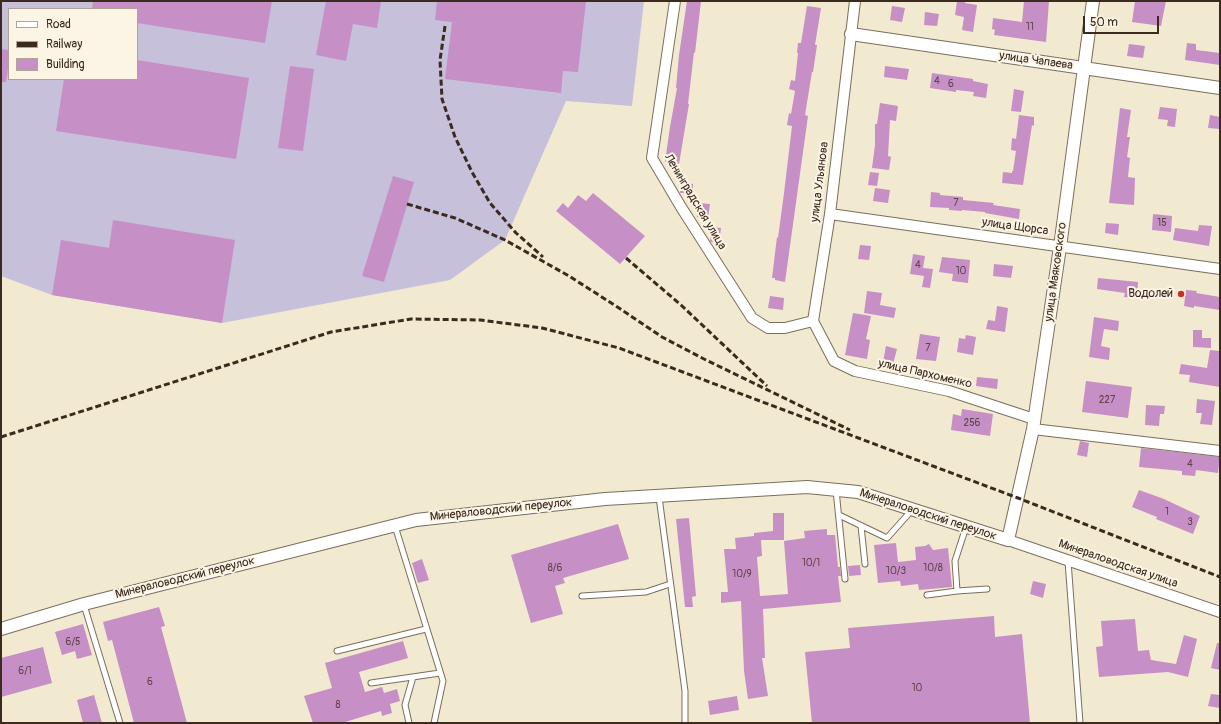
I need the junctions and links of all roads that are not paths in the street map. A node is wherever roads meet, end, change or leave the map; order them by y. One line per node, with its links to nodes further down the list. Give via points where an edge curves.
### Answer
1 (675, 1): 10 (street, Ленинградская улица, via 652,158 752,318 768,328 785,328)
2 (855, 1): 4 (street, улица Ульянова)
3 (1093, 1): 5 (street, улица Маяковского)
4 (851, 34): 5 (street, улица Чапаева); 7 (street, улица Ульянова)
5 (1084, 68): 6 (street, улица Чапаева); 8 (street, улица Маяковского)
6 (1220, 88)
7 (830, 214): 8 (street, улица Щорса); 10 (street, улица Ульянова)
8 (1060, 247): 9 (street, улица Щорса); 11 (street, улица Маяковского)
9 (1220, 269)
10 (813, 321): 11 (street, улица Пархоменко, via 834,361 854,371 950,391)
11 (1034, 424): 12 (street, улица Пархоменко); 20 (street, улица Маяковского)
12 (1220, 451)
13 (836, 490): 14 (street, Минераловодский переулок, via 807,487); 15 (street, Минераловодский переулок, via 858,492); 16 (lane)
14 (658, 496): 17 (street, Минераловодский переулок, via 605,499 424,519); 24 (lane)
15 (912, 510): 18 (lane, via 887,538); 19 (street, Минераловодский переулок)
16 (839, 515): 18 (lane); 23 (lane)
17 (394, 525): 29 (street, Минераловодский переулок); 32 (lane)
18 (861, 526): 22 (lane)
19 (966, 527): 20 (street, Минераловодский переулок); 26 (lane, via 955,561)
20 (1008, 540): 21 (street, Минераловодская улица)
21 (1068, 561): 30 (street, Минераловодская улица); 41 (lane)
22 (865, 564)
23 (845, 579)
24 (670, 584): 28 (lane, via 646,592); 40 (lane, via 685,691)
25 (987, 590): 26 (lane)
26 (957, 591): 27 (lane)
27 (927, 595)
28 (582, 596)
29 (84, 604): 31 (street, Минераловодский переулок); 37 (lane)
30 (1220, 612)
31 (1, 629)
32 (426, 629): 33 (lane); 34 (lane)
33 (337, 651)
34 (440, 673): 35 (lane); 39 (lane, via 443,681)
35 (413, 677): 36 (lane); 38 (lane, via 405,705)
36 (371, 683)
37 (120, 723)
38 (409, 723)
39 (434, 723)
40 (685, 723)
41 (1080, 723)

